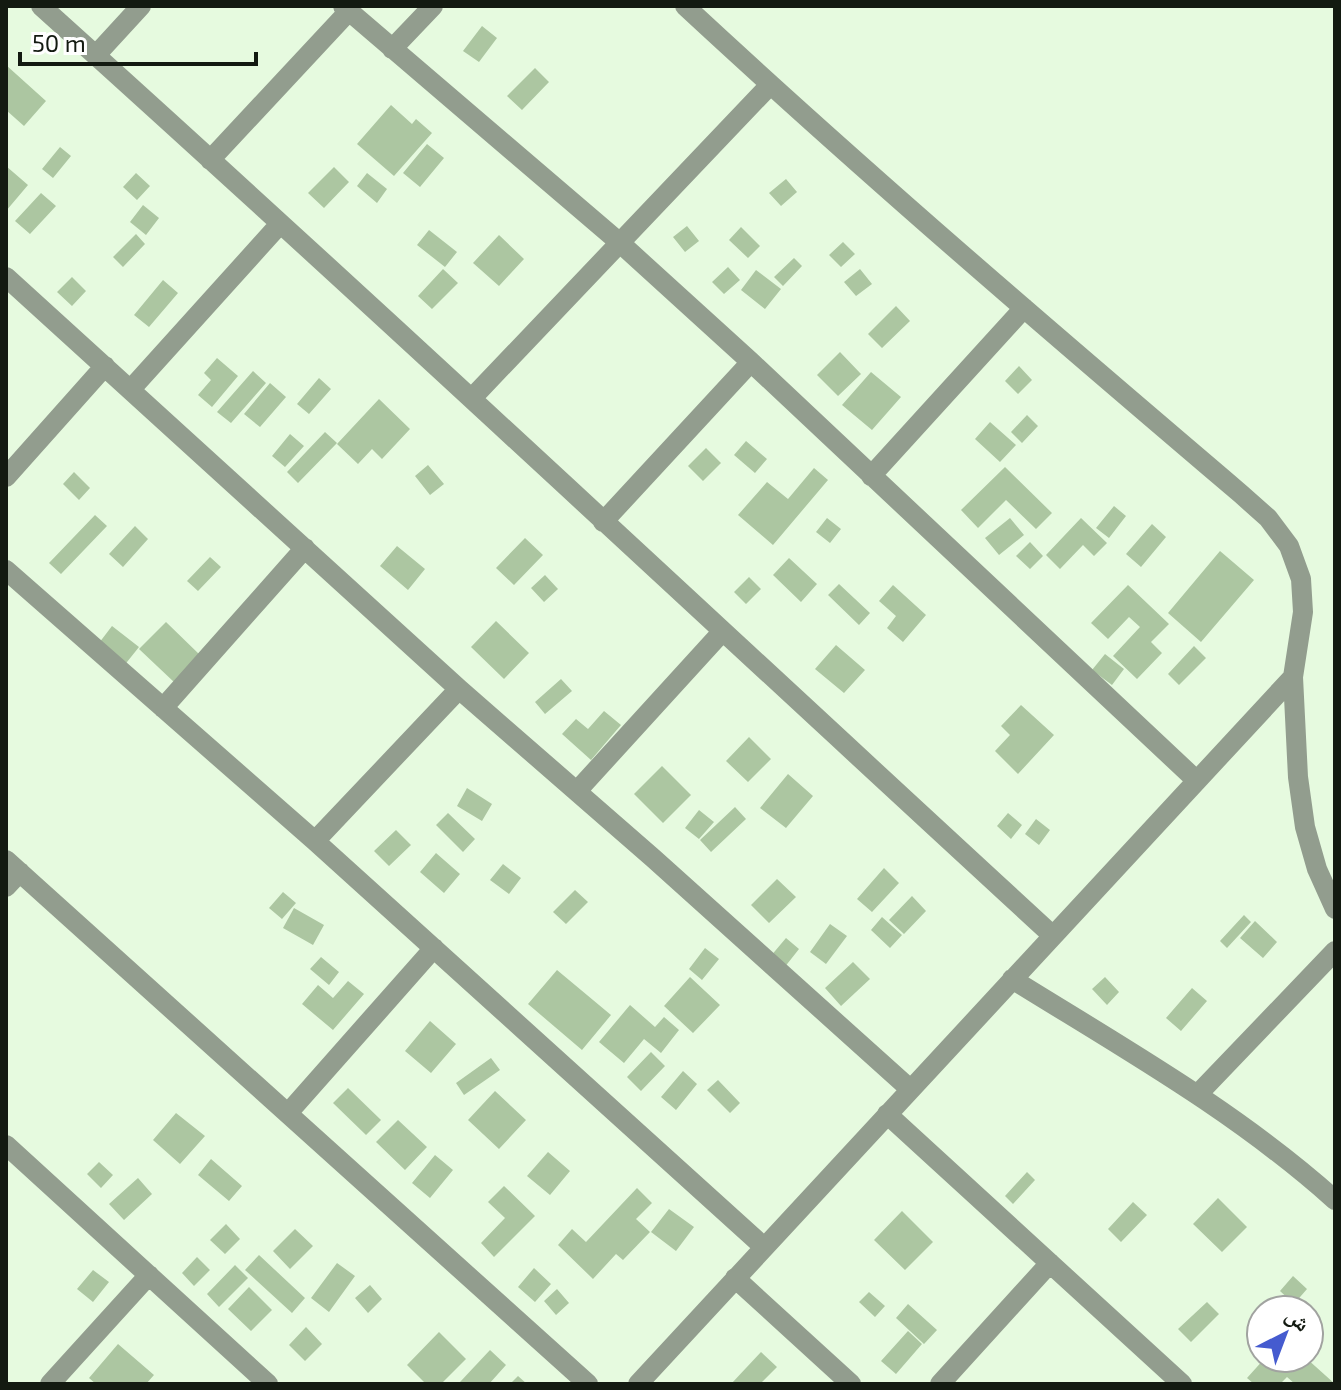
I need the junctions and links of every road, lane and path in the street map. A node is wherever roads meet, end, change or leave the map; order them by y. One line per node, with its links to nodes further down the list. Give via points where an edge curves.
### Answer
1 (41, 6): 7 (street)
2 (141, 6): 7 (street)
3 (433, 6): 6 (street)
4 (685, 6): 8 (street)
5 (346, 9): 6 (street); 9 (street)
6 (392, 49): 11 (street)
7 (96, 55): 9 (street)
8 (770, 85): 11 (street); 13 (street)
9 (210, 160): 10 (street)
10 (279, 225): 16 (street); 17 (street)
11 (619, 242): 14 (street); 17 (street)
12 (6, 277): 15 (street)
13 (1024, 308): 18 (street); 24 (street, via 1268,518 1289,546 1301,579 1303,612)
14 (751, 362): 18 (street); 20 (street)
15 (105, 366): 16 (street); 19 (street)
16 (131, 389): 21 (street)
17 (472, 398): 20 (street)
18 (871, 476): 27 (street)
19 (6, 477)
20 (603, 522): 23 (street)
21 (305, 548): 25 (street); 26 (street)
22 (6, 570): 26 (street)
23 (722, 632): 28 (street); 32 (street)
24 (1293, 677): 27 (street); 31 (street, via 1305,827)
25 (459, 689): 28 (street); 29 (street)
26 (163, 708): 29 (street)
27 (1196, 780): 32 (street)
28 (577, 791): 36 (street)
29 (315, 841): 33 (street)
30 (11, 873): 38 (street)
31 (1335, 909)
32 (1052, 935): 35 (street)
33 (434, 948): 38 (street); 42 (street)
34 (1335, 951): 37 (street)
35 (1012, 979): 36 (street); 37 (street)
36 (910, 1089): 39 (street)
37 (1198, 1094): 41 (street)
38 (289, 1112): 48 (street)
39 (887, 1114): 42 (street); 43 (street)
40 (6, 1145): 44 (street)
41 (1335, 1200)
42 (764, 1247): 45 (street)
43 (1050, 1263): 51 (street); 52 (street)
44 (149, 1275): 46 (street); 47 (street)
45 (735, 1278): 49 (street); 50 (street)
46 (50, 1384)
47 (268, 1384)
48 (588, 1384)
49 (638, 1384)
50 (851, 1384)
51 (940, 1384)
52 (1182, 1384)

